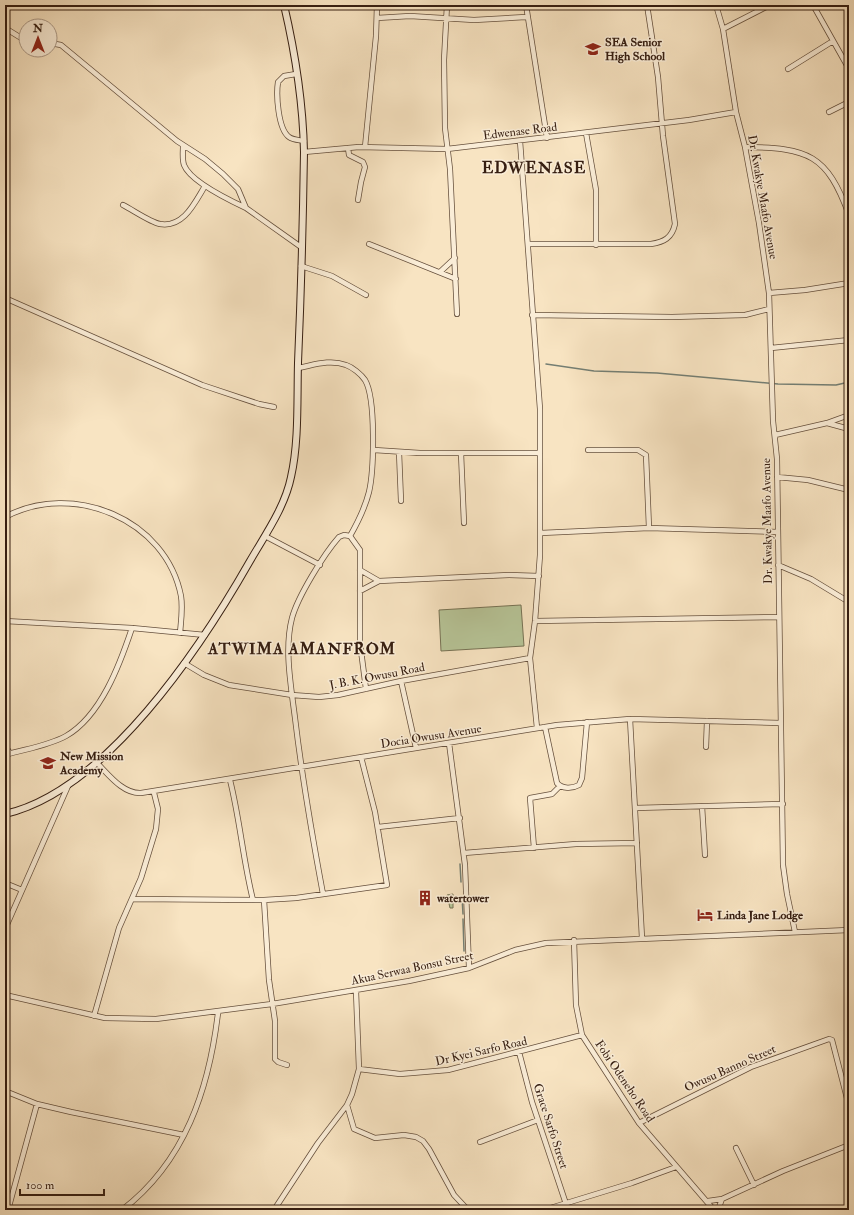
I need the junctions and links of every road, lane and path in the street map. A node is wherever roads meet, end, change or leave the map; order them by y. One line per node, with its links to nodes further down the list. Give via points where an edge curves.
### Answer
1 (284, 5): 19 (street)
2 (377, 5): 11 (street)
3 (447, 5): 9 (street)
4 (526, 5): 10 (street)
5 (647, 5): 23 (street, via 658,77)
6 (716, 5): 13 (street, Dr. Kwakye Maafo Avenue)
7 (770, 5): 13 (street)
8 (813, 5): 15 (street)
9 (446, 17): 10 (street, via 474,20); 11 (street); 32 (street, via 444,128)
10 (526, 17): 25 (street)
11 (377, 18): 29 (street)
12 (5, 28): 14 (street)
13 (722, 29): 21 (street, Dr. Kwakye Maafo Avenue)
14 (18, 36)
15 (833, 41): 17 (street); 18 (street)
16 (58, 44): 28 (street)
17 (788, 69)
18 (849, 69)
19 (296, 74): 26 (street); 26 (street, via 284,76 278,82 279,111 287,136)
20 (849, 102): 22 (street)
21 (736, 112): 23 (street, Edwenase Road); 30 (street, Dr. Kwakye Maafo Avenue)
22 (829, 112)
23 (661, 124): 24 (street, Edwenase Road); 41 (street, via 675,224 673,232 668,239 656,243)
24 (586, 133): 25 (street, Edwenase Road); 41 (street, via 596,190)
25 (547, 138): 27 (street, Edwenase Road)
26 (304, 141): 33 (street)
27 (520, 142): 32 (street, Edwenase Road); 40 (street)
28 (183, 146): 34 (street, via 184,167); 37 (street, via 205,159 236,186)
29 (365, 147): 31 (street, Edwenase Road); 32 (street, Edwenase Road)
30 (745, 147): 38 (street, via 788,150 814,158 832,177); 48 (street, Dr. Kwakye Maafo Avenue)
31 (348, 148): 33 (street, Edwenase Road); 35 (street, via 349,155 363,162 365,167)
32 (447, 149): 43 (street)
33 (304, 152): 42 (street)
34 (206, 186): 36 (street, via 184,217 168,224 159,224); 37 (street)
35 (358, 200)
36 (123, 205)
37 (246, 208): 42 (street)
38 (849, 215)
39 (369, 244): 45 (street)
40 (528, 244): 41 (street); 53 (street)
41 (596, 245)
42 (301, 247): 44 (street)
43 (455, 258): 45 (street); 46 (street)
44 (300, 266): 49 (street, via 326,274); 56 (street)
45 (440, 272): 46 (street)
46 (456, 279): 52 (street)
47 (849, 283): 48 (street, via 805,290)
48 (769, 292): 51 (street, Dr. Kwakye Maafo Avenue)
49 (366, 295)
50 (5, 298): 57 (street, via 202,385)
51 (770, 309): 53 (street, via 745,315); 55 (street, Dr. Kwakye Maafo Avenue)
52 (457, 314)
53 (532, 316): 66 (street, via 540,402)
54 (849, 340): 55 (street)
55 (772, 348): 61 (street, Dr. Kwakye Maafo Avenue)
56 (298, 368): 62 (street, via 334,362 347,366 364,379 370,402); 75 (street, via 292,476)
57 (274, 407)
58 (849, 415): 59 (street)
59 (827, 423): 60 (street); 61 (street)
60 (849, 429)
61 (775, 435): 67 (street, Dr. Kwakye Maafo Avenue)
62 (374, 450): 64 (street); 76 (street, via 364,509)
63 (588, 450): 72 (street, via 638,450 646,455)
64 (399, 452): 65 (street); 69 (street)
65 (461, 453): 66 (street); 71 (street)
66 (540, 453): 74 (street)
67 (776, 477): 68 (street, via 808,480); 73 (street, Dr. Kwakye Maafo Avenue)
68 (849, 490)
69 (401, 502)
70 (5, 517): 88 (street, via 35,507 77,504 102,509 132,523 142,530 172,568 182,598)
71 (464, 523)
72 (649, 528): 73 (street); 74 (street)
73 (778, 532): 78 (street, Dr. Kwakye Maafo Avenue)
74 (541, 533): 80 (street)
75 (265, 536): 77 (street); 89 (street)
76 (350, 536): 77 (street, via 340,537); 79 (street, via 360,549)
77 (320, 565): 94 (street, via 292,619 289,644)
78 (778, 565): 83 (street); 84 (street, Dr. Kwakye Maafo Avenue)
79 (360, 570): 81 (street); 82 (street)
80 (539, 576): 81 (street); 86 (street)
81 (379, 581): 82 (street)
82 (360, 591): 93 (street, via 360,643)
83 (849, 602)
84 (778, 617): 86 (street); 98 (street, Dr. Kwakye Maafo Avenue)
85 (5, 621): 87 (street)
86 (535, 621): 90 (street)
87 (132, 628): 88 (street); 105 (street, via 111,682 83,722 59,739)
88 (180, 633): 89 (street)
89 (205, 635): 91 (street)
90 (530, 658): 92 (street, J. B. K. Owusu Road); 100 (street)
91 (184, 663): 94 (street, J. B. K. Owusu Road, via 229,685); 108 (street, via 116,745)
92 (401, 681): 93 (street, J. B. K. Owusu Road); 104 (street)
93 (366, 689): 94 (street, J. B. K. Owusu Road, via 328,696)
94 (292, 695): 109 (street)
95 (630, 719): 96 (street, Docia Owusu Avenue); 97 (street, Docia Owusu Avenue); 116 (street)
96 (707, 721): 98 (street, Docia Owusu Avenue); 103 (street)
97 (587, 722): 99 (street, Docia Owusu Avenue); 112 (street, via 581,782 576,787)
98 (781, 723): 114 (street, Dr. Kwakye Maafo Avenue)
99 (545, 727): 100 (street, Docia Owusu Avenue); 112 (street, via 556,780)
100 (537, 728): 101 (street, Docia Owusu Avenue)
101 (449, 743): 104 (street, Docia Owusu Avenue); 118 (street)
102 (5, 746): 105 (street)
103 (706, 747)
104 (416, 748): 107 (street, Docia Owusu Avenue)
105 (10, 753): 106 (street)
106 (5, 755)
107 (361, 757): 109 (street, Docia Owusu Avenue); 119 (street)
108 (97, 763): 111 (street); 113 (street, Docia Owusu Avenue, via 128,791 137,794)
109 (301, 768): 110 (street, Docia Owusu Avenue); 126 (street)
110 (230, 780): 113 (street, Docia Owusu Avenue); 128 (street)
111 (68, 786): 117 (street, via 33,806); 125 (street)
112 (560, 786): 121 (street, via 552,794 530,798)
113 (154, 793): 127 (street, via 158,820)
114 (783, 804): 115 (street); 132 (street, Dr. Kwakye Maafo Avenue, via 784,875)
115 (702, 806): 116 (street); 123 (street)
116 (635, 808): 120 (street)
117 (5, 814)
118 (460, 818): 119 (street); 122 (street)
119 (378, 827): 126 (street, via 387,884)
120 (637, 843): 121 (street); 133 (street)
121 (534, 848): 122 (street)
122 (464, 853): 135 (street)
123 (705, 855)
124 (5, 883): 125 (street)
125 (22, 890): 130 (street)
126 (323, 894): 129 (street)
127 (133, 899): 128 (street); 140 (street, via 119,928)
128 (253, 900): 129 (street)
129 (264, 900): 138 (street)
130 (5, 929)
131 (849, 930): 132 (street, Akua Serwaa Bonsu Street)
132 (795, 932): 133 (street, Akua Serwaa Bonsu Street)
133 (642, 938): 134 (street, Akua Serwaa Bonsu Street)
134 (574, 940): 135 (street, Akua Serwaa Bonsu Street, via 515,950); 141 (street, Fobi Odeneho Road, via 576,1012)
135 (469, 968): 136 (street, Akua Serwaa Bonsu Street)
136 (356, 991): 138 (street, Akua Serwaa Bonsu Street); 144 (street)
137 (5, 996): 140 (street, Akua Serwaa Bonsu Street)
138 (272, 1004): 139 (street, Akua Serwaa Bonsu Street); 143 (street, via 275,1021 275,1059)
139 (218, 1013): 140 (street, Akua Serwaa Bonsu Street, via 140,1020); 152 (street, via 200,1097)
140 (94, 1016)
141 (582, 1035): 142 (street, Dr Kyei Sarfo Road); 151 (street, Fobi Odeneho Road)
142 (519, 1052): 144 (street, Dr Kyei Sarfo Road, via 432,1072 400,1074); 150 (street, Grace Sarfo Street)
143 (287, 1065)
144 (359, 1069): 148 (street)
145 (847, 1087): 149 (street); 151 (street, Owusu Banno Street, via 832,1039 826,1039 752,1067)
146 (5, 1091): 147 (street)
147 (37, 1104): 152 (street); 161 (street)
148 (347, 1105): 163 (street, via 318,1143); 164 (street, via 354,1129 375,1138 404,1134 423,1141 454,1195)
149 (849, 1106)
150 (538, 1120): 153 (street); 160 (street, Grace Sarfo Street)
151 (639, 1123): 156 (street, Fobi Odeneho Road)
152 (184, 1135): 162 (street, via 174,1156 155,1179)
153 (480, 1142)
154 (849, 1145): 157 (street)
155 (736, 1148): 157 (street)
156 (676, 1167): 159 (street, Fobi Odeneho Road); 160 (street)
157 (754, 1186): 158 (street)
158 (722, 1199): 159 (street); 167 (street)
159 (708, 1201): 166 (street, Fobi Odeneho Road)
160 (566, 1204): 165 (street)
161 (8, 1210)
162 (122, 1210)
163 (274, 1210)
164 (468, 1210)
165 (544, 1210)
166 (714, 1210)
167 (718, 1210)

